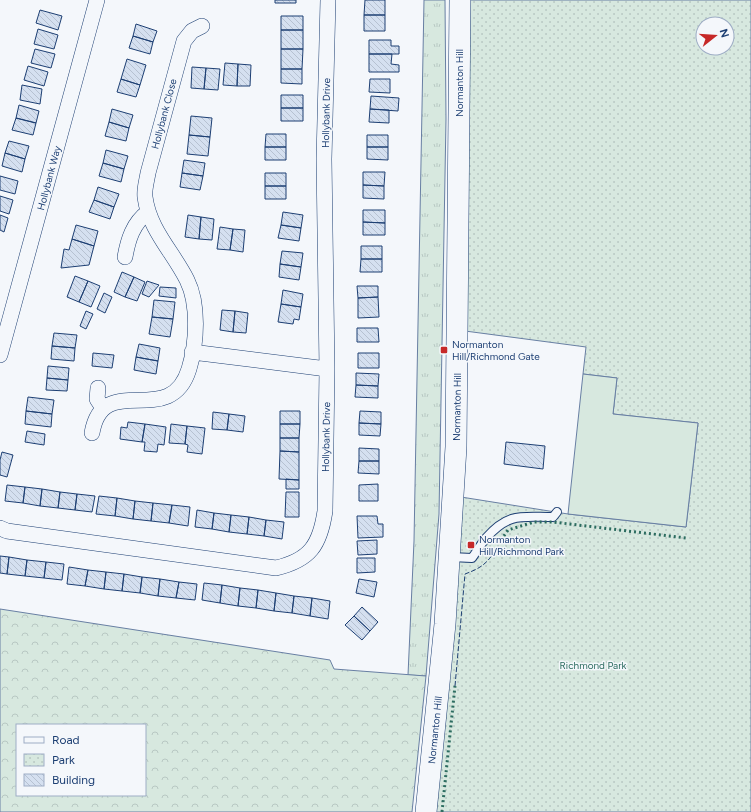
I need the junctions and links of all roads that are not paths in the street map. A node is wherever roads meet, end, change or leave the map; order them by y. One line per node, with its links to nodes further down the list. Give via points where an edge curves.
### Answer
1 (97, 0): 8 (street, Hollybank Way)
2 (328, 0): 9 (street, Hollybank Drive, via 324,159)
3 (460, 0): 15 (main road, Normanton Hill, via 457,384)
4 (202, 26): 5 (street, Hollybank Close, via 192,31 184,41 148,173 144,195)
5 (148, 212): 6 (street, via 133,228); 7 (street, Hollybank Close, via 159,237 177,261 193,296 196,317)
6 (125, 257)
7 (192, 352): 9 (street); 11 (street, Hollybank Close, via 189,369 180,387 171,394 158,400 113,402)
8 (0, 355)
9 (327, 369): 14 (street, Hollybank Drive, via 325,511 322,530 307,555 292,564 276,568 256,567)
10 (98, 388): 11 (street, via 97,399)
11 (103, 408): 12 (street, via 98,414)
12 (92, 433)
13 (557, 512): 15 (lane, via 553,517 514,517 503,521 485,539 472,558)
14 (0, 528)
15 (451, 557): 16 (main road, Normanton Hill)
16 (426, 812)

